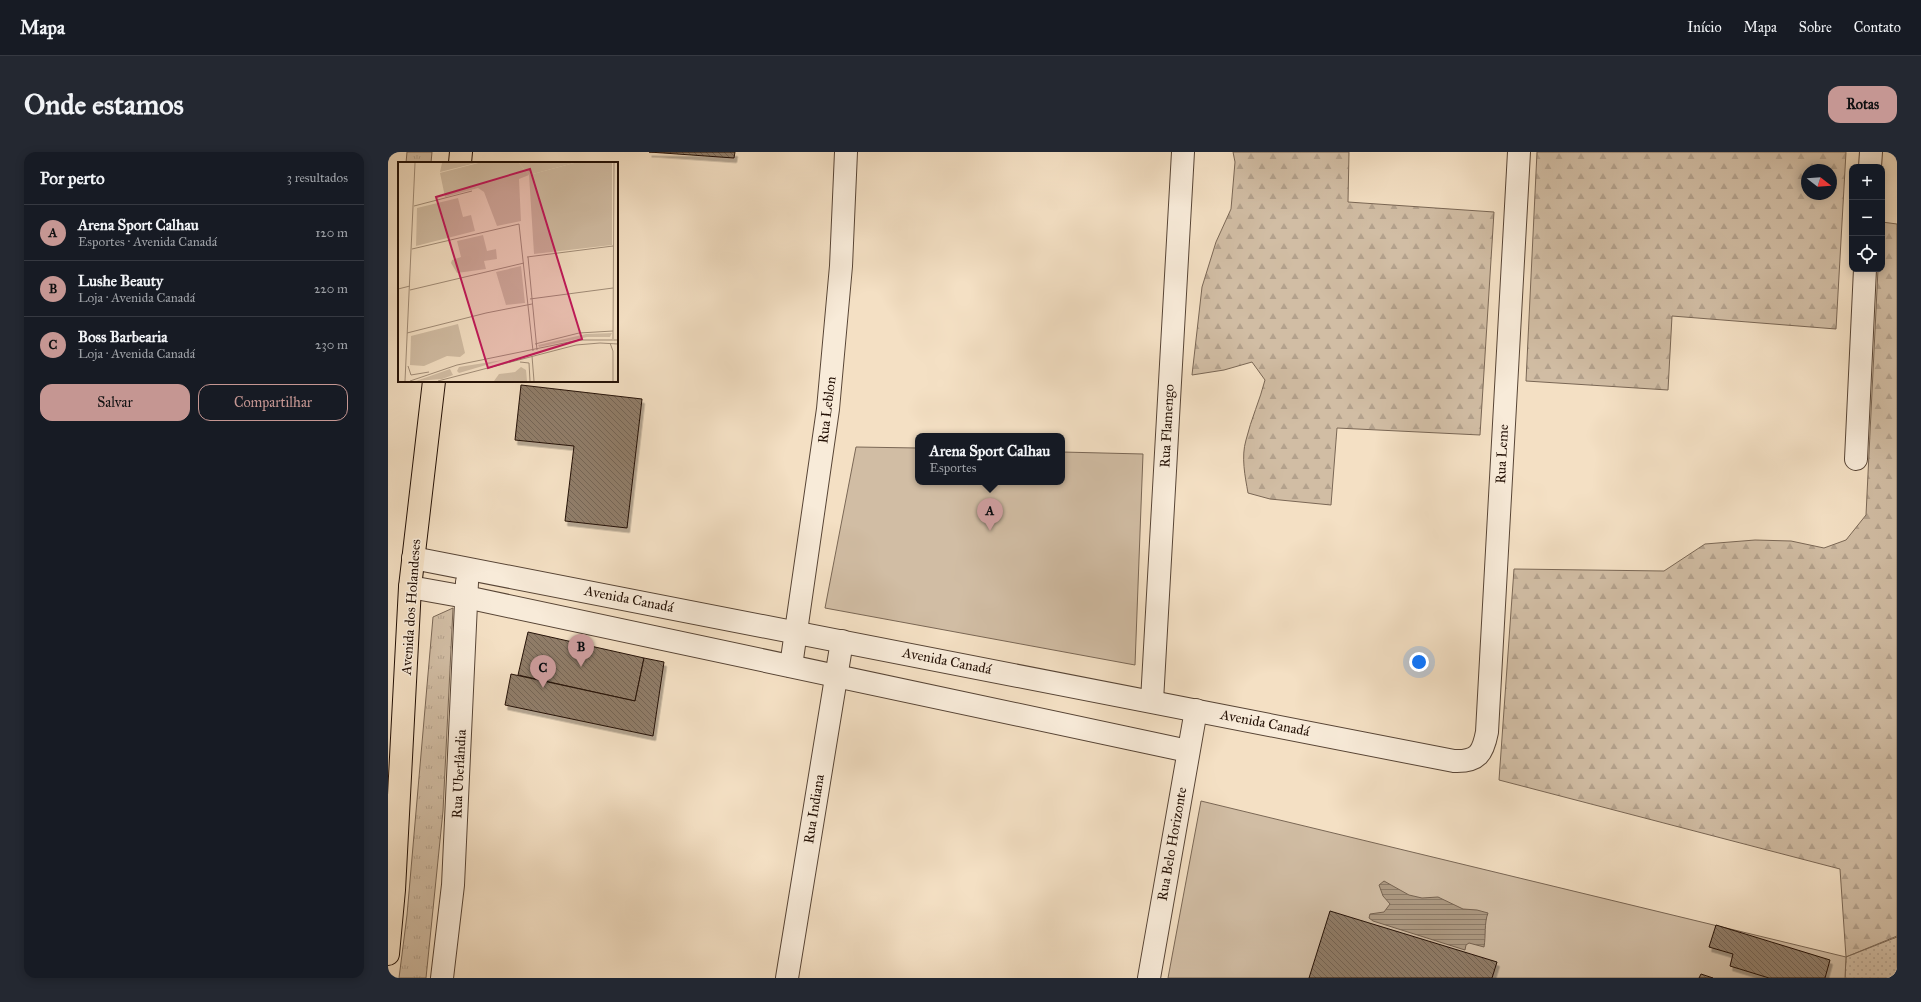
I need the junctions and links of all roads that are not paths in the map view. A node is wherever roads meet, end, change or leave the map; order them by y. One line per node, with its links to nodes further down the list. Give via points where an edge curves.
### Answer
1 (461, 152): 6 (main road)
2 (846, 152): 15 (street, Rua Leblon, via 841,266 828,409)
3 (1183, 152): 19 (street, Rua Flamengo)
4 (1519, 152): 22 (street, Rua Leme, via 1487,732)
5 (1871, 152): 7 (street)
6 (460, 162)
7 (1870, 164)
8 (1865, 272): 10 (street)
9 (434, 382): 11 (main road, Avenida dos Holandeses)
10 (1856, 459)
11 (414, 558): 12 (street, Avenida Canadá); 13 (main road, Avenida dos Holandeses)
12 (468, 569): 14 (street, Rua Uberlândia); 15 (street, Avenida Canadá)
13 (410, 587): 14 (street); 23 (main road, Avenida dos Holandeses, via 394,890)
14 (466, 597): 17 (street); 24 (street, Rua Uberlândia, via 453,877)
15 (796, 632): 16 (street, Avenida Canadá); 17 (street, Rua Leblon)
16 (842, 641): 18 (street, Rua Indiana); 19 (street, Avenida Canadá)
17 (791, 666): 18 (street)
18 (836, 676): 21 (street); 25 (street, Rua Indiana)
19 (1152, 701): 20 (street, Avenida Canadá)
20 (1196, 710): 21 (street, Rua Belo Horizonte); 22 (street, Avenida Canadá, via 1454,761 1465,762)
21 (1188, 751): 26 (street, Rua Belo Horizonte)
22 (1479, 755)
23 (388, 954)
24 (442, 978)
25 (786, 978)
26 (1149, 978)

